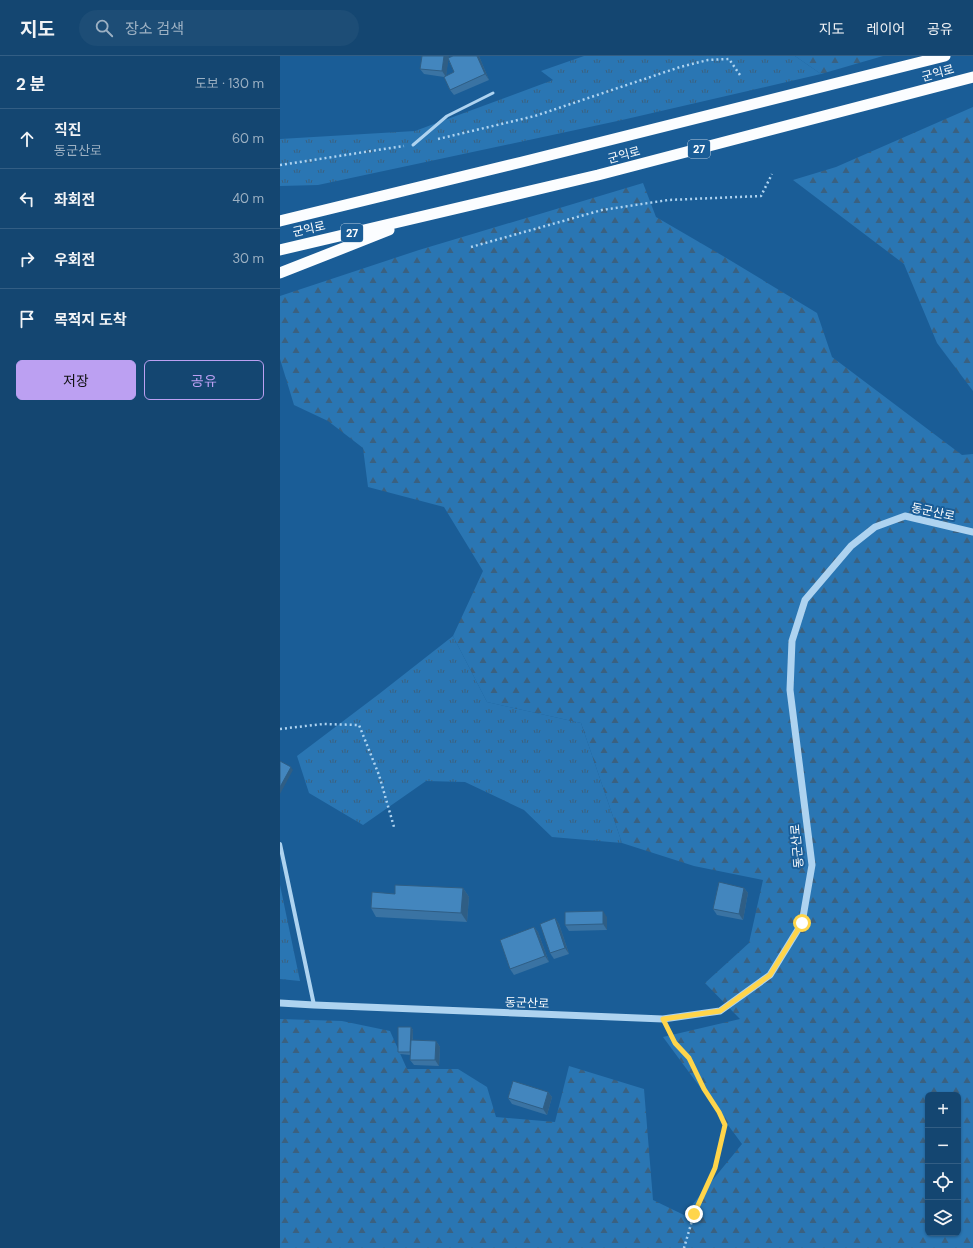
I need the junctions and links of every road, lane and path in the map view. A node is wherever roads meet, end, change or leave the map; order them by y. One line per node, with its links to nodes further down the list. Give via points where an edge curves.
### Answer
1 (945, 56): 8 (highway, 군익로 / 27)
2 (740, 75): 5 (path, via 729,59 708,60 535,116)
3 (973, 77): 9 (highway, 군익로 / 27, via 598,176)
4 (493, 93): 5 (lane, via 447,116)
5 (413, 145): 6 (path)
6 (280, 164)
7 (772, 174): 12 (path, via 760,196 668,200 602,210)
8 (303, 216): 10 (highway); 11 (highway, 군익로 / 27)
9 (423, 216): 13 (highway, 군익로 / 27); 14 (highway)
10 (280, 217)
11 (280, 221)
12 (472, 246)
13 (280, 250)
14 (280, 273)
15 (973, 532): 21 (street, 동군산로, via 905,516 875,527 850,546 805,600 792,641 790,690 812,865 802,923 770,975 720,1011)
16 (280, 729): 17 (path, via 323,724 359,725 379,775)
17 (394, 827)
18 (280, 844): 20 (street)
19 (280, 1003): 20 (street, 동군산로)
20 (314, 1006): 21 (street, 동군산로)
21 (663, 1019): 22 (path, via 675,1043 689,1058 725,1125 715,1168 694,1214)
22 (684, 1248)

